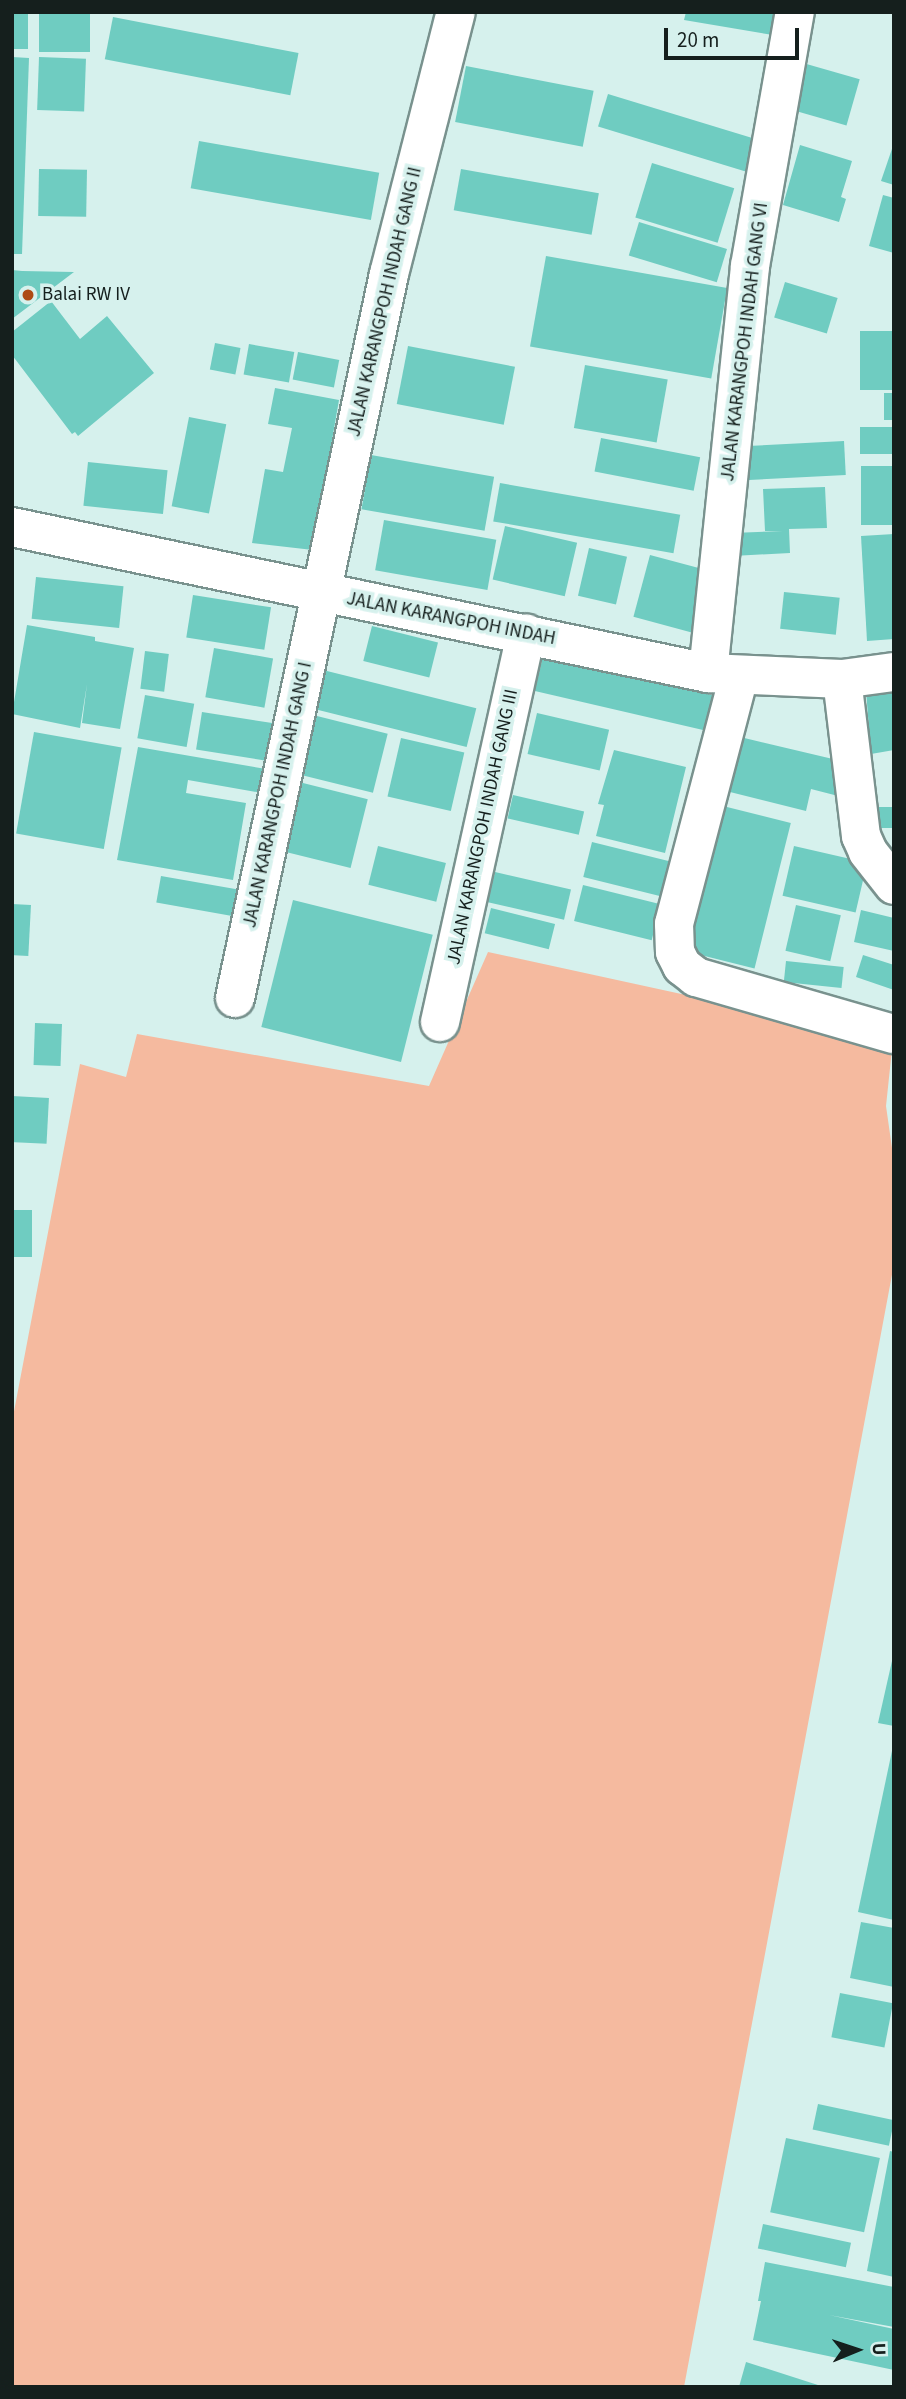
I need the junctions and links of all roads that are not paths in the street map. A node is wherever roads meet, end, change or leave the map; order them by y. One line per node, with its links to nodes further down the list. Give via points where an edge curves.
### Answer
1 (456, 12): 4 (street, JALAN KARANGPOH INDAH GANG II, via 389,275)
2 (795, 12): 7 (street, JALAN KARANGPOH INDAH GANG VI, via 750,266)
3 (12, 527): 4 (street, JALAN KARANGPOH INDAH)
4 (320, 592): 5 (street, JALAN KARANGPOH INDAH); 10 (street, JALAN KARANGPOH INDAH GANG I)
5 (527, 633): 7 (street, JALAN KARANGPOH INDAH); 11 (street, JALAN KARANGPOH INDAH GANG III)
6 (894, 672): 8 (street, JALAN KARANGPOH INDAH)
7 (723, 675): 8 (street, JALAN KARANGPOH INDAH); 12 (street, JALAN KARANGPOH INDAH GANG VI, via 674,924 675,952 682,966 696,977)
8 (842, 679): 9 (street, via 861,836)
9 (894, 885)
10 (235, 998)
11 (440, 1022)
12 (894, 1034)

